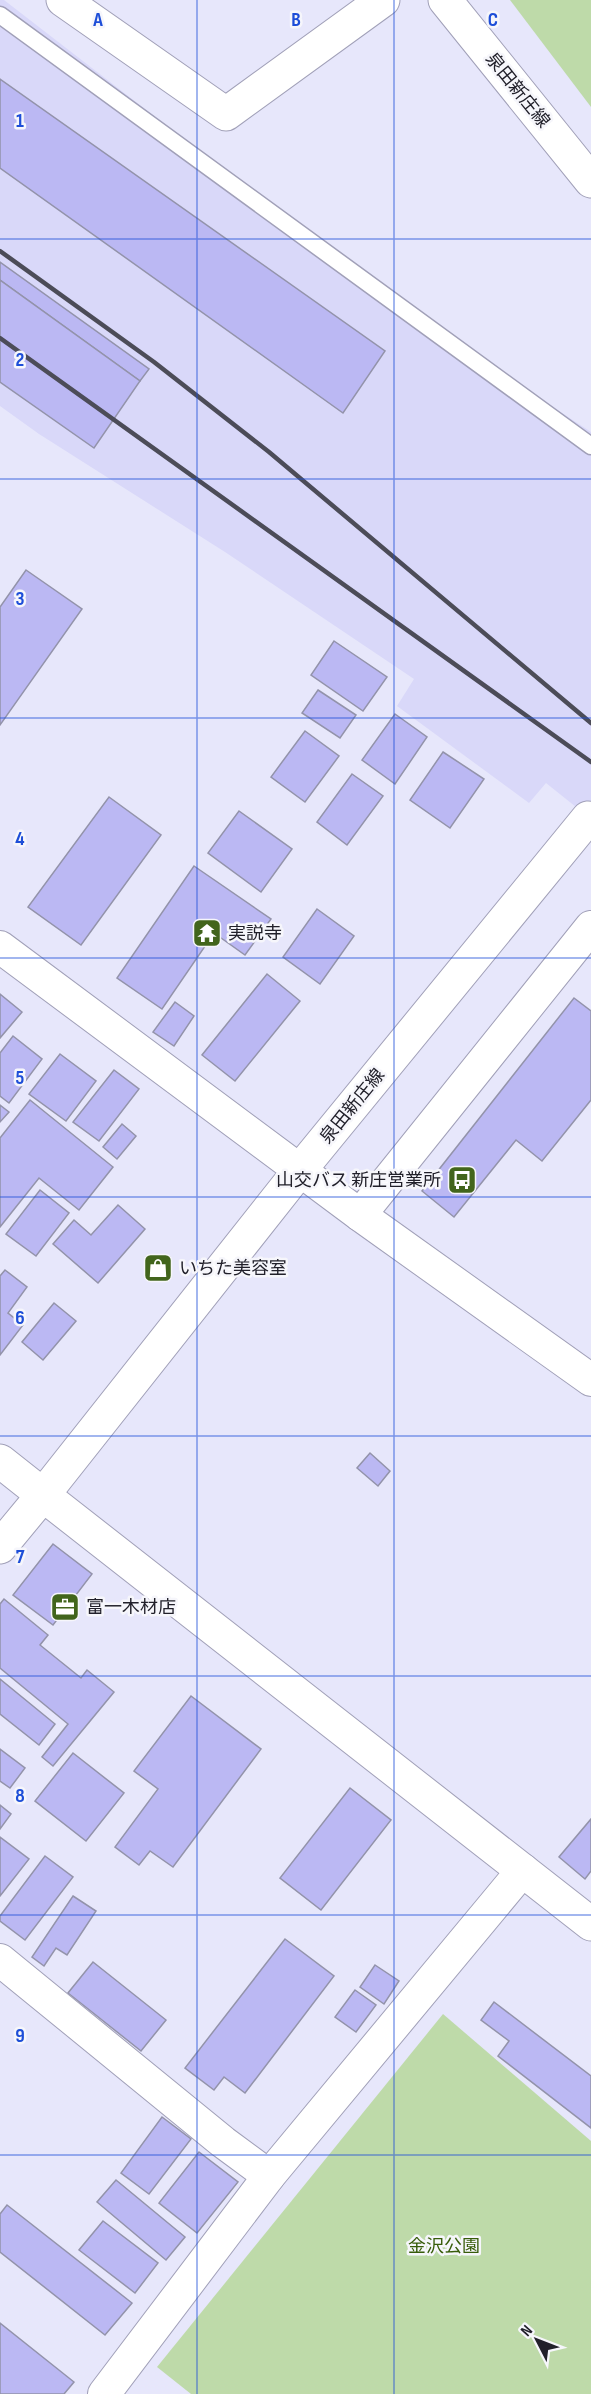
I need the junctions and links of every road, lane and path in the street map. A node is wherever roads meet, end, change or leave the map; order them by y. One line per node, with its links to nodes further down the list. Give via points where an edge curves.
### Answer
1 (63, 0): 2 (street, via 226,114)
2 (383, 0)
3 (445, 0): 5 (street, 泉田新庄線)
4 (0, 15): 6 (lane)
5 (591, 181)
6 (591, 446)
7 (588, 818): 10 (street, 泉田新庄線)
8 (591, 927): 11 (street)
9 (0, 947): 10 (street)
10 (300, 1170): 11 (street); 14 (street, 泉田新庄線)
11 (360, 1215): 12 (street)
12 (591, 1380)
13 (0, 1461): 14 (street)
14 (43, 1495): 15 (street, 泉田新庄線); 16 (street)
15 (0, 1547)
16 (523, 1870): 17 (street); 19 (street)
17 (591, 1924)
18 (0, 1960): 19 (street)
19 (269, 2176): 20 (street)
20 (104, 2394)

